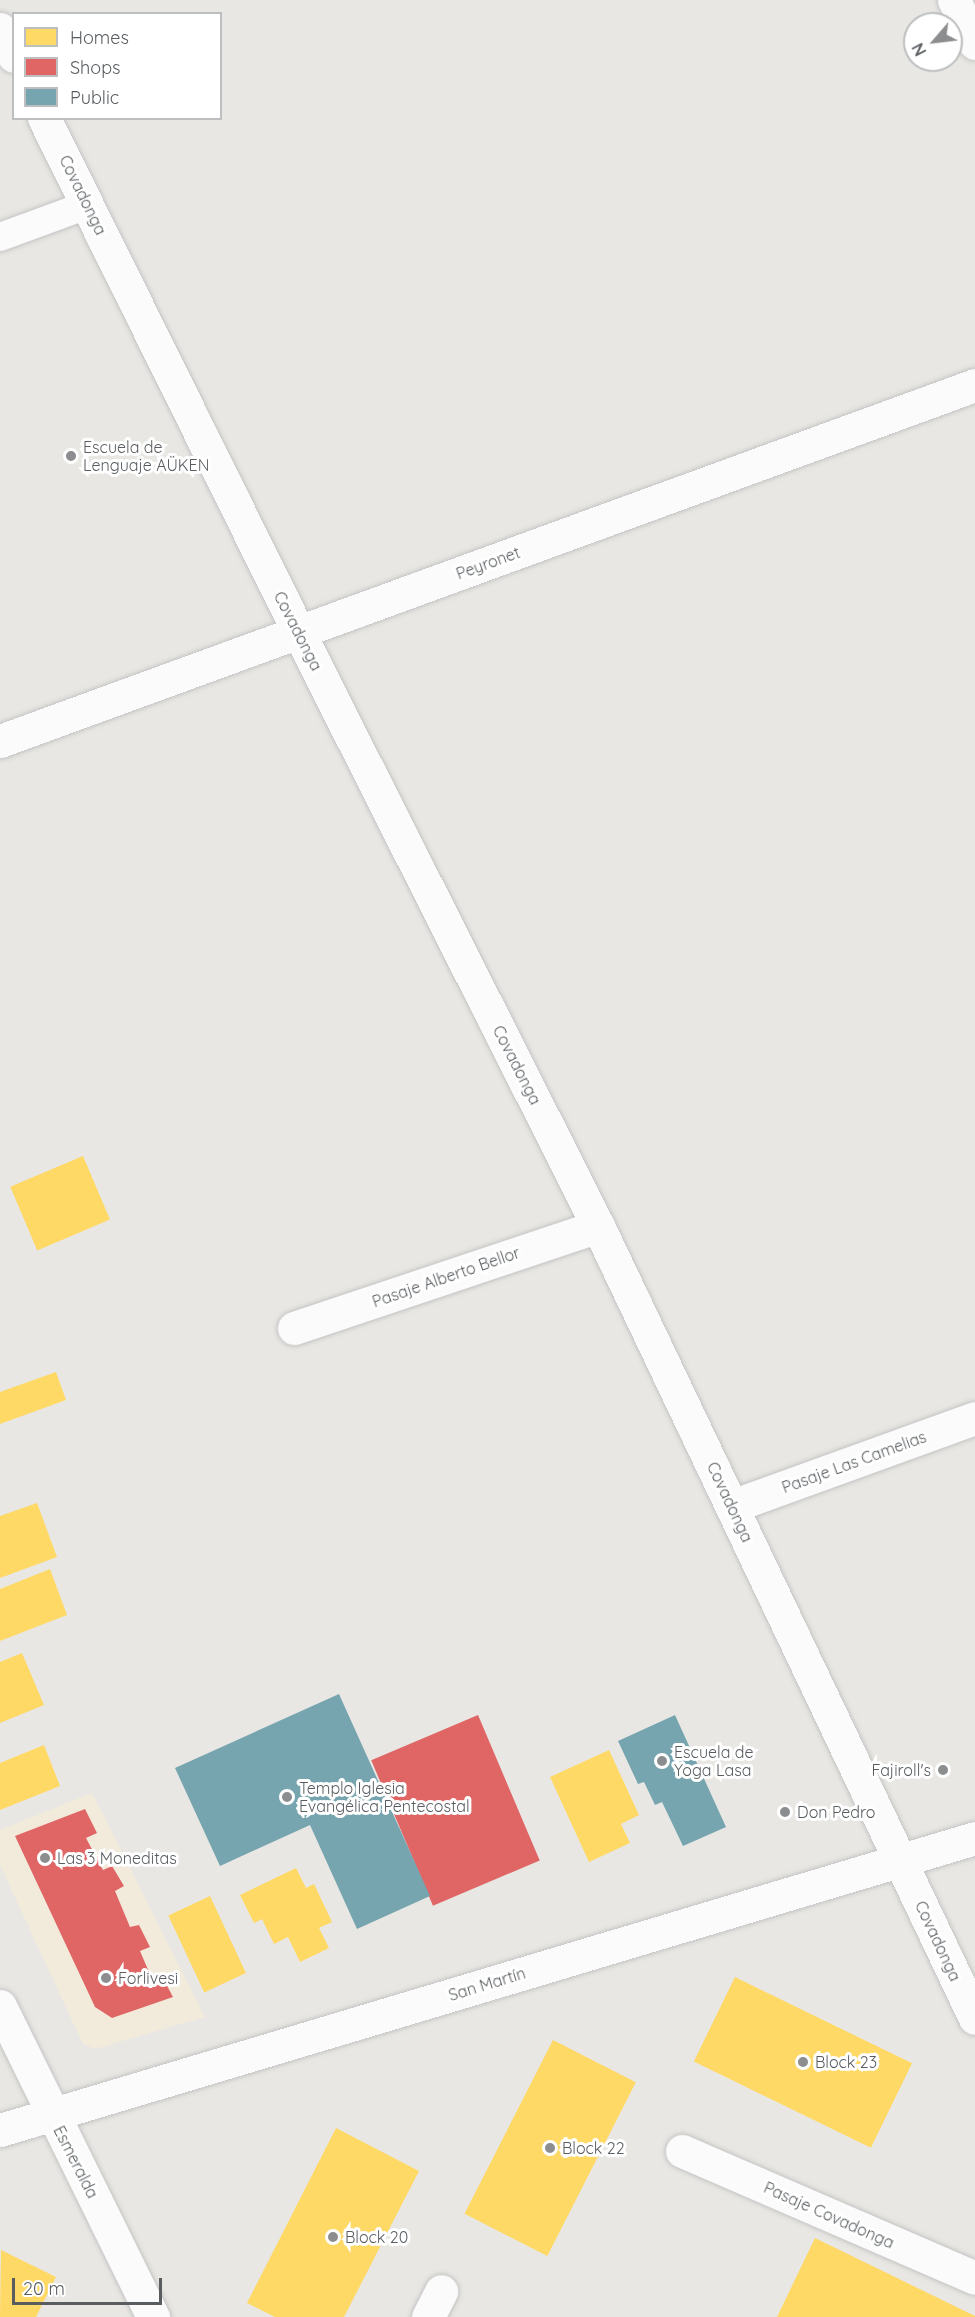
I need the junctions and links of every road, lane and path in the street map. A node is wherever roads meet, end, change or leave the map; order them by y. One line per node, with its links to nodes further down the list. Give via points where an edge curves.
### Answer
1 (954, 0): 3 (main road)
2 (0, 29): 4 (main road)
3 (975, 43)
4 (12, 52)
5 (45, 120): 6 (main road, Covadonga)
6 (87, 205): 7 (lane); 9 (main road, Covadonga)
7 (0, 237)
8 (975, 386): 9 (main road, Peyronet)
9 (299, 633): 10 (main road, Peyronet); 11 (main road, Covadonga)
10 (0, 741)
11 (598, 1226): 12 (main road, Pasaje Alberto Bellor); 14 (main road, Covadonga)
12 (294, 1328)
13 (975, 1418): 14 (main road, Pasaje Las Camelias)
14 (732, 1506): 16 (main road, Covadonga)
15 (975, 1838): 16 (main road, San Martín)
16 (899, 1860): 18 (main road, Covadonga); 19 (main road, San Martín)
17 (0, 2006): 19 (main road, Esmeralda)
18 (975, 2018)
19 (52, 2115): 20 (main road, San Martín); 23 (main road, Esmeralda)
20 (0, 2130)
21 (682, 2151): 22 (main road, Pasaje Covadonga)
22 (975, 2278)
23 (153, 2317)

